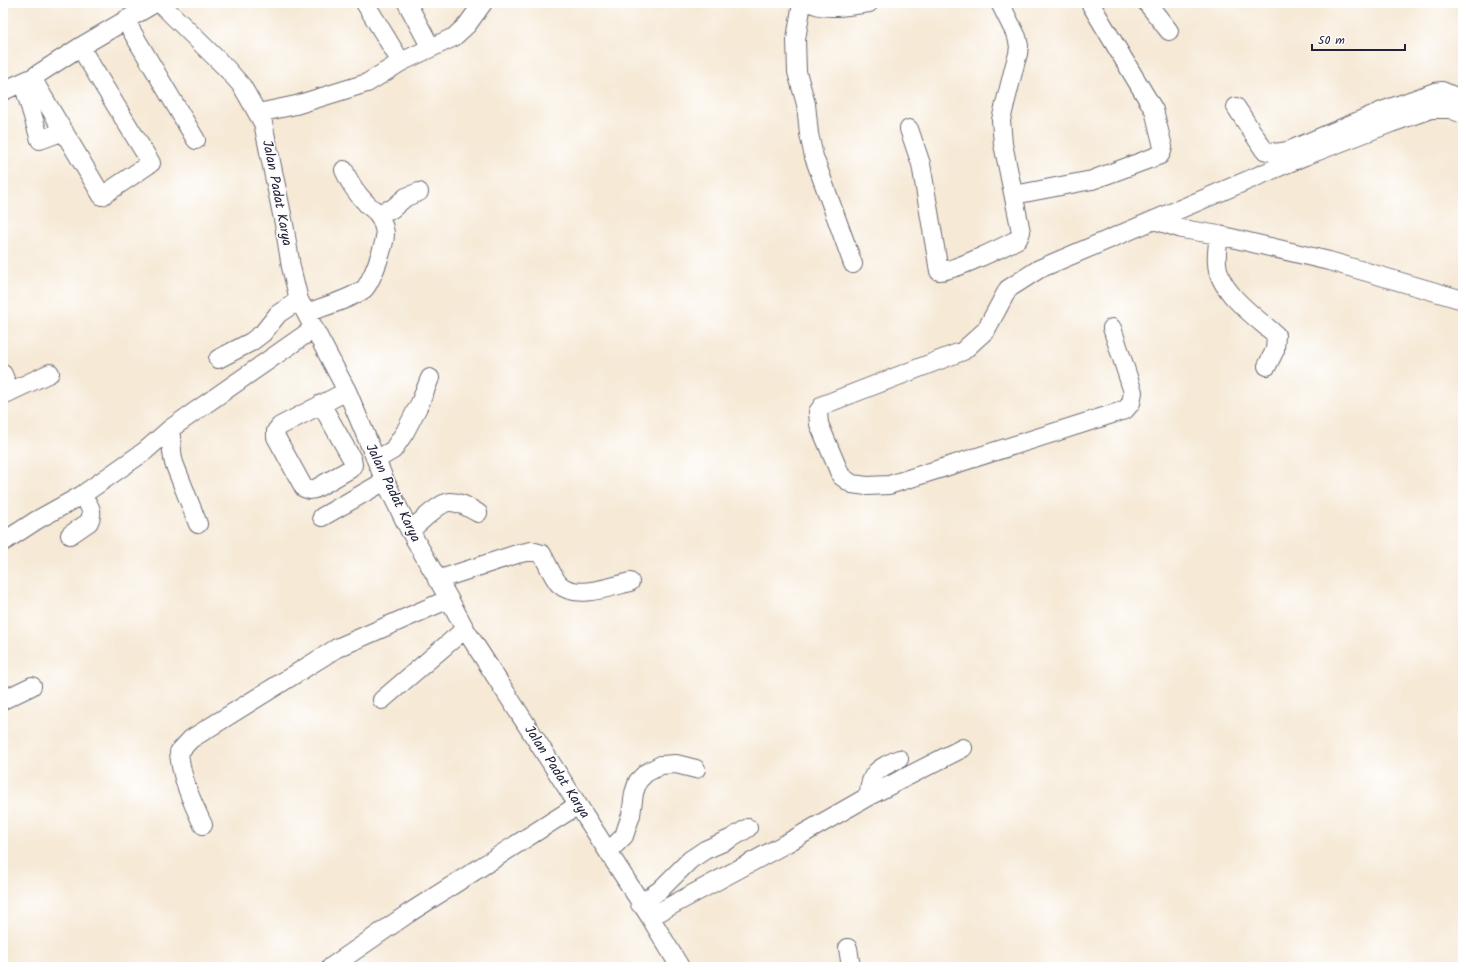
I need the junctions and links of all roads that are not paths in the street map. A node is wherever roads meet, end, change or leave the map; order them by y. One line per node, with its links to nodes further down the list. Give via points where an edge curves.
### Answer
1 (155, 3): 12 (street)
2 (160, 3): 21 (street, Jalan Padat Karya, via 237,80)
3 (365, 3): 16 (street)
4 (407, 3): 15 (street)
5 (483, 3): 15 (street, via 467,25 454,37)
6 (802, 3): 32 (street, via 796,39 797,72 806,104 809,134 814,157)
7 (812, 3): 8 (street, via 833,7)
8 (869, 3)
9 (1000, 3): 28 (street, via 1019,46 1001,120 1003,144)
10 (1090, 3): 28 (street, via 1154,110 1162,151 1160,155 1148,160 1092,180)
11 (1147, 3): 13 (street)
12 (125, 20): 14 (street); 25 (street)
13 (1169, 31)
14 (80, 47): 17 (street); 24 (street, via 151,163 102,196)
15 (431, 48): 16 (street)
16 (401, 62): 21 (street, via 367,83 296,105)
17 (28, 80): 18 (street); 24 (street); 24 (street, via 40,140)
18 (3, 91)
19 (1463, 100): 20 (street, via 1442,91 1435,92 1382,111 1288,151 1275,153 1264,150)
20 (1236, 107)
21 (258, 112): 34 (street, Jalan Padat Karya, via 263,123 291,267)
22 (1463, 114): 30 (street, via 1450,109 1425,111 1305,156)
23 (909, 129): 28 (street, via 921,164 939,271 958,266 1018,239 1021,232)
24 (64, 131)
25 (196, 140)
26 (344, 170): 29 (street, via 356,192)
27 (419, 192): 29 (street, via 406,197 392,208)
28 (1014, 195)
29 (377, 213): 34 (street, via 385,235 379,260 365,289)
30 (1154, 220): 31 (street, via 1182,229); 35 (street, via 1039,269 1008,289 986,330 963,351 823,405 818,412 819,424 841,476 852,484 889,485 1125,410 1131,403 1133,392)
31 (1219, 235): 33 (street, via 1329,261); 37 (street, via 1217,264 1222,283 1235,299 1276,336 1275,350)
32 (853, 264)
33 (1463, 300)
34 (306, 314): 36 (street, via 278,314 263,333); 41 (street, Jalan Padat Karya); 44 (street)
35 (1112, 328)
36 (218, 359)
37 (1267, 366)
38 (50, 373): 42 (street)
39 (3, 374): 42 (street)
40 (430, 378): 45 (street, via 405,432 393,450)
41 (346, 391): 43 (street); 45 (street, Jalan Padat Karya)
42 (6, 393)
43 (321, 404): 43 (street, via 280,426 276,431 276,437 304,488 310,490 353,465)
44 (170, 429): 47 (street, via 145,451); 50 (street, via 171,453)
45 (376, 460): 46 (street, Jalan Padat Karya)
46 (385, 481): 49 (street); 51 (street, Jalan Padat Karya)
47 (82, 495): 52 (street, via 92,510 91,519); 53 (street)
48 (478, 514): 51 (street, via 463,504 448,502 439,506)
49 (322, 518)
50 (198, 524)
51 (410, 531): 54 (street, Jalan Padat Karya)
52 (70, 535)
53 (3, 542)
54 (437, 580): 55 (street, via 517,554 531,552 542,554 559,584 573,592 594,591); 56 (street, Jalan Padat Karya)
55 (630, 582)
56 (449, 599): 57 (street, Jalan Padat Karya); 66 (street, via 337,648 190,740 179,752 180,764 188,792)
57 (465, 629): 60 (street); 65 (street, Jalan Padat Karya)
58 (32, 686): 59 (street)
59 (3, 700)
60 (382, 700)
61 (963, 748): 64 (street)
62 (899, 759): 64 (street, via 872,776)
63 (696, 769): 68 (street, via 676,764 661,766 646,773 638,781 624,836)
64 (869, 796): 69 (street, via 787,843)
65 (578, 805): 68 (street, Jalan Padat Karya); 71 (street, via 409,913)
66 (203, 825)
67 (748, 828): 69 (street, via 690,860 660,890)
68 (608, 852): 69 (street, Jalan Padat Karya)
69 (645, 910): 72 (street, Jalan Padat Karya)
70 (848, 948): 73 (street)
71 (331, 967)
72 (680, 967)
73 (851, 967)

